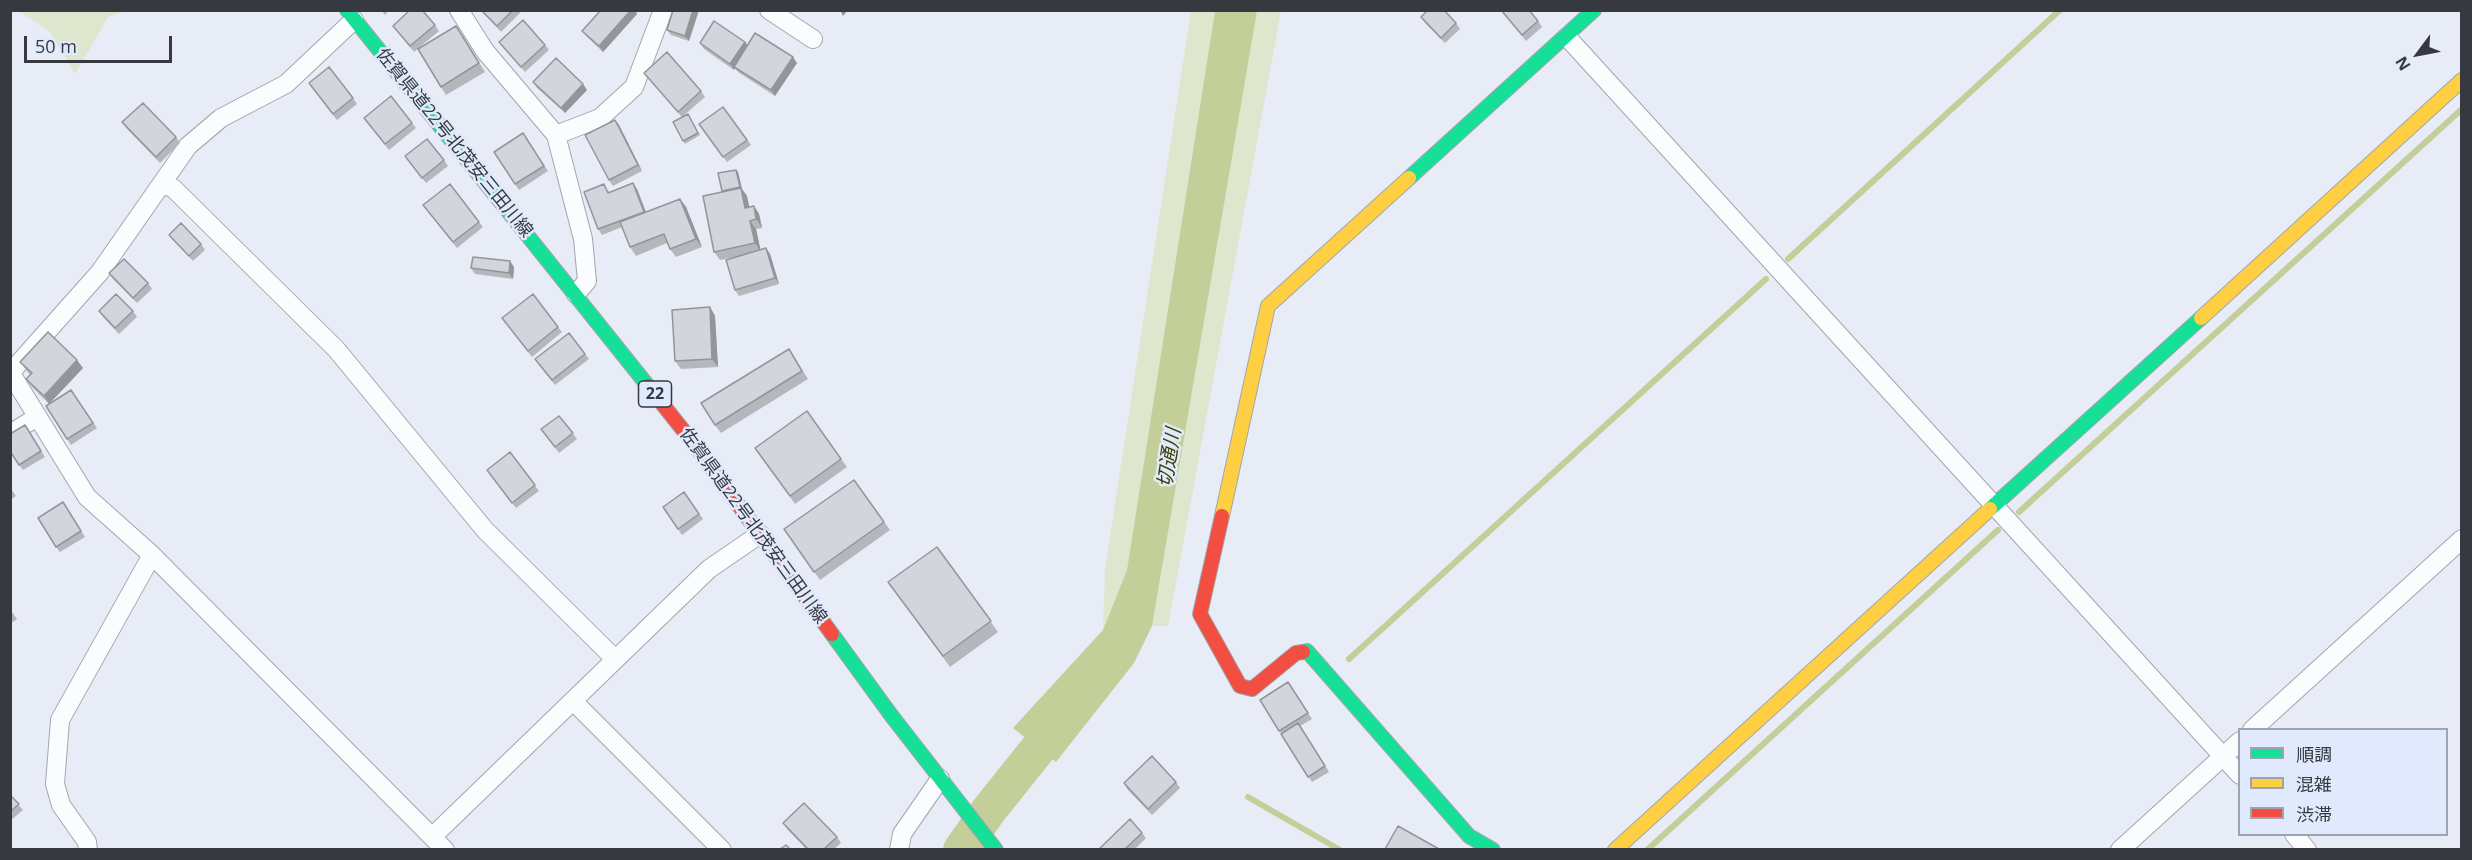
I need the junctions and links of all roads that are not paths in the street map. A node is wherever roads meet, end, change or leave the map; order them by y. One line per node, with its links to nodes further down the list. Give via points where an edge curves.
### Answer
1 (459, 10): 9 (street, via 485,51)
2 (663, 10): 9 (street, via 634,87 600,118)
3 (770, 10): 7 (street)
4 (1594, 10): 6 (street)
5 (350, 15): 10 (street, via 286,84 221,118 188,146); 11 (street, 佐賀県道22号北茂安三田川線 / 22)
6 (1567, 37): 15 (street); 32 (street, via 1268,306 1200,614 1240,686 1252,689 1296,653 1307,651 1469,836)
7 (813, 39)
8 (2462, 80): 15 (street)
9 (556, 135): 11 (street, via 583,239 587,281)
10 (163, 185): 12 (street, via 100,272); 19 (street, via 173,188 336,349 484,530)
11 (576, 294): 16 (street, 佐賀県道22号北茂安三田川線 / 22)
12 (11, 372): 13 (street)
13 (37, 417): 14 (street); 18 (street, via 87,497)
14 (10, 434)
15 (1993, 505): 23 (street); 33 (street)
16 (760, 534): 19 (street, via 709,569); 25 (street, 佐賀県道22号北茂安三田川線 / 22)
17 (2462, 540): 21 (street)
18 (152, 555): 27 (street); 28 (street, via 60,720 55,784 61,805)
19 (615, 659): 20 (street)
20 (573, 701): 27 (street); 29 (street)
21 (2253, 728)
22 (2238, 743): 23 (street)
23 (2223, 757): 24 (street); 34 (street)
24 (2238, 773)
25 (944, 784): 30 (street, via 902,834); 31 (street, 佐賀県道22号北茂安三田川線 / 22)
26 (2296, 836): 35 (street)
27 (439, 843)
28 (88, 849)
29 (722, 849)
30 (899, 849)
31 (996, 849)
32 (1493, 849)
33 (1616, 849)
34 (2120, 849)
35 (2307, 849)

